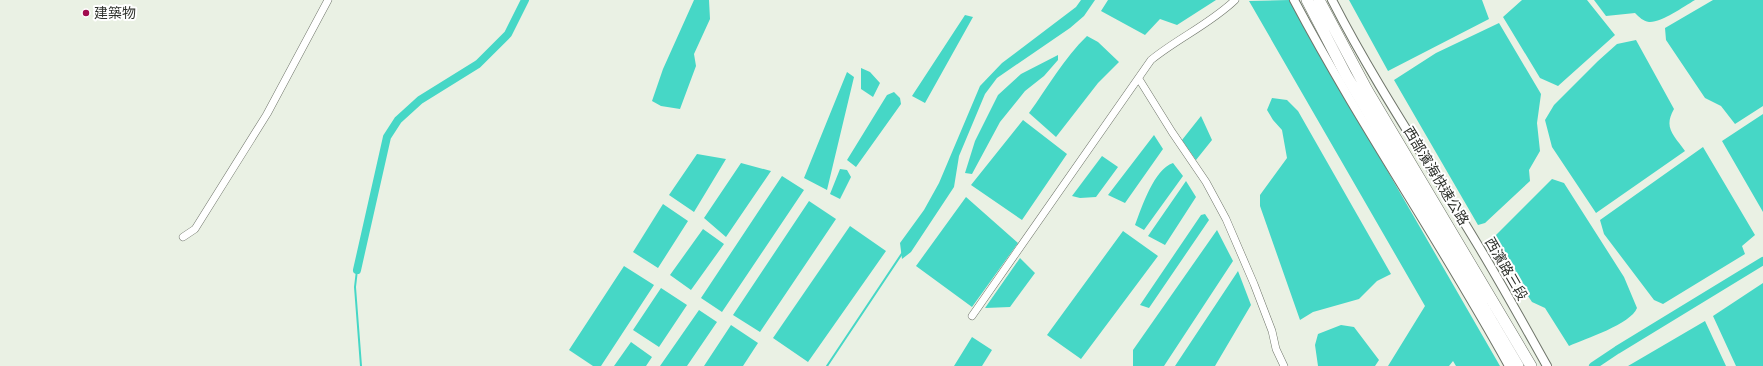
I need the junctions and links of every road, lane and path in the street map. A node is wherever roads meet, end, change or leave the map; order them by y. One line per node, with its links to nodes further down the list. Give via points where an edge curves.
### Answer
1 (328, 0): 8 (street, via 267,114 195,229)
2 (1235, 0): 7 (street, via 1213,19 1168,46 1152,60)
3 (1294, 0): 11 (street, via 1323,55 1484,320)
4 (1307, 0): 12 (highway, 西部濱海快速公路, via 1346,75)
5 (1319, 0): 13 (highway, 西部濱海快速公路, via 1367,90)
6 (1332, 0): 14 (street, 西濱路三段, via 1352,38 1476,242)
7 (1139, 79): 9 (street); 10 (street, via 1206,182 1226,219 1254,284)
8 (183, 237)
9 (972, 316)
10 (1284, 366)
11 (1509, 366)
12 (1518, 366)
13 (1532, 366)
14 (1547, 366)

